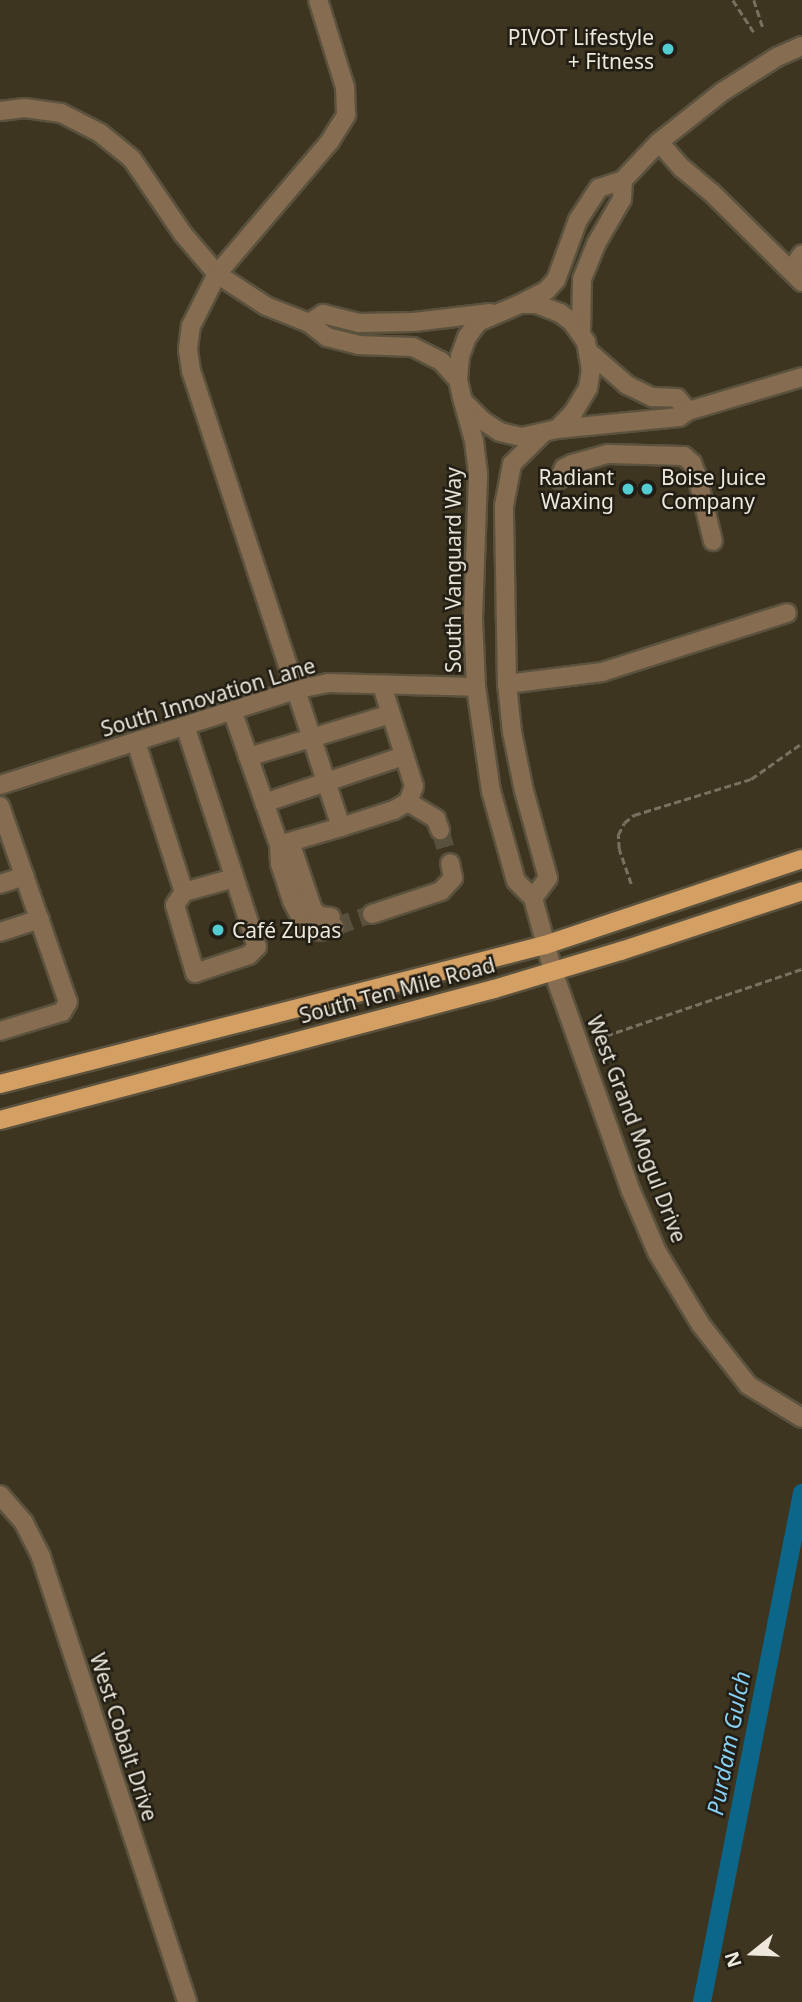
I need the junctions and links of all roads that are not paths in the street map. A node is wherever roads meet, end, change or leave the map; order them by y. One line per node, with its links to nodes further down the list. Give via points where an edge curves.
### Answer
1 (318, 0): 7 (street, via 345,87 346,115 330,141)
2 (802, 46): 4 (street, via 722,92)
3 (0, 111): 7 (street, via 25,108 61,113 100,132 132,159)
4 (659, 142): 5 (street); 8 (street)
5 (623, 180): 9 (street, via 599,188 579,220 556,279 546,291); 12 (street, via 622,200 582,279)
6 (802, 254): 8 (street)
7 (217, 274): 11 (street, via 266,306); 25 (street, via 191,326 191,371)
8 (797, 276)
9 (520, 304): 10 (street); 12 (street, via 537,304 560,313)
10 (497, 312): 11 (street, via 359,323 323,314); 15 (street, via 478,322 467,337)
11 (309, 323): 15 (street, via 327,337 358,345 413,347 441,361)
12 (581, 333): 13 (street)
13 (589, 352): 17 (street, via 627,386 652,397 677,398); 18 (street, via 588,388 573,414)
14 (802, 377): 17 (street)
15 (458, 380): 16 (street)
16 (463, 401): 18 (street, via 500,432 522,437); 24 (street, South Vanguard Way, via 478,476 473,618)
17 (688, 411): 18 (street, via 680,417)
18 (550, 432): 22 (street, via 512,464 504,506)
19 (559, 479): 20 (street, via 564,468 608,454 684,456 692,463)
20 (713, 541)
21 (787, 613): 22 (street, via 601,672)
22 (507, 684): 49 (street, via 524,791 548,878)
23 (382, 686): 24 (street, South Innovation Lane); 25 (street, South Innovation Lane, via 328,683); 27 (street)
24 (476, 687): 49 (street, South Vanguard Way, via 491,792 516,881)
25 (295, 691): 26 (street, South Innovation Lane); 29 (street)
26 (232, 710): 28 (street, South Innovation Lane); 32 (street)
27 (391, 714): 29 (street); 31 (street)
28 (185, 726): 30 (street, South Innovation Lane); 45 (street)
29 (310, 737): 32 (street); 33 (street)
30 (135, 742): 34 (street, South Innovation Lane); 48 (street)
31 (404, 756): 33 (street); 35 (street, via 414,786)
32 (248, 757): 36 (street)
33 (326, 781): 36 (street); 38 (street)
34 (0, 785)
35 (408, 802): 38 (street); 39 (street, via 425,813)
36 (264, 803): 41 (street)
37 (0, 806): 40 (street)
38 (341, 827): 41 (street)
39 (436, 831)
40 (5, 834): 44 (street)
41 (285, 843): 52 (street, via 280,864 305,925 320,931)
42 (802, 859): 54 (main road, South Ten Mile Road)
43 (445, 864): 50 (street, via 453,878 441,891)
44 (25, 876): 46 (street); 51 (street)
45 (234, 878): 48 (street); 48 (street, via 257,947 250,955 195,973 175,905)
46 (0, 884)
47 (802, 891): 55 (main road, South Ten Mile Road)
48 (184, 892)
49 (533, 898): 54 (street, South Vanguard Way)
50 (371, 909)
51 (40, 919): 53 (street); 56 (street, via 68,1002 62,1013)
52 (333, 922)
53 (0, 932)
54 (545, 945): 55 (street, South Vanguard Way); 57 (main road, South Ten Mile Road)
55 (553, 971): 58 (main road, South Ten Mile Road); 59 (street, West Grand Mogul Drive, via 657,1252 701,1325 748,1385)
56 (0, 1031)
57 (0, 1084)
58 (0, 1120)
59 (802, 1418)
60 (0, 1495): 61 (street, West Cobalt Drive, via 24,1523 41,1557)
61 (187, 2002)

